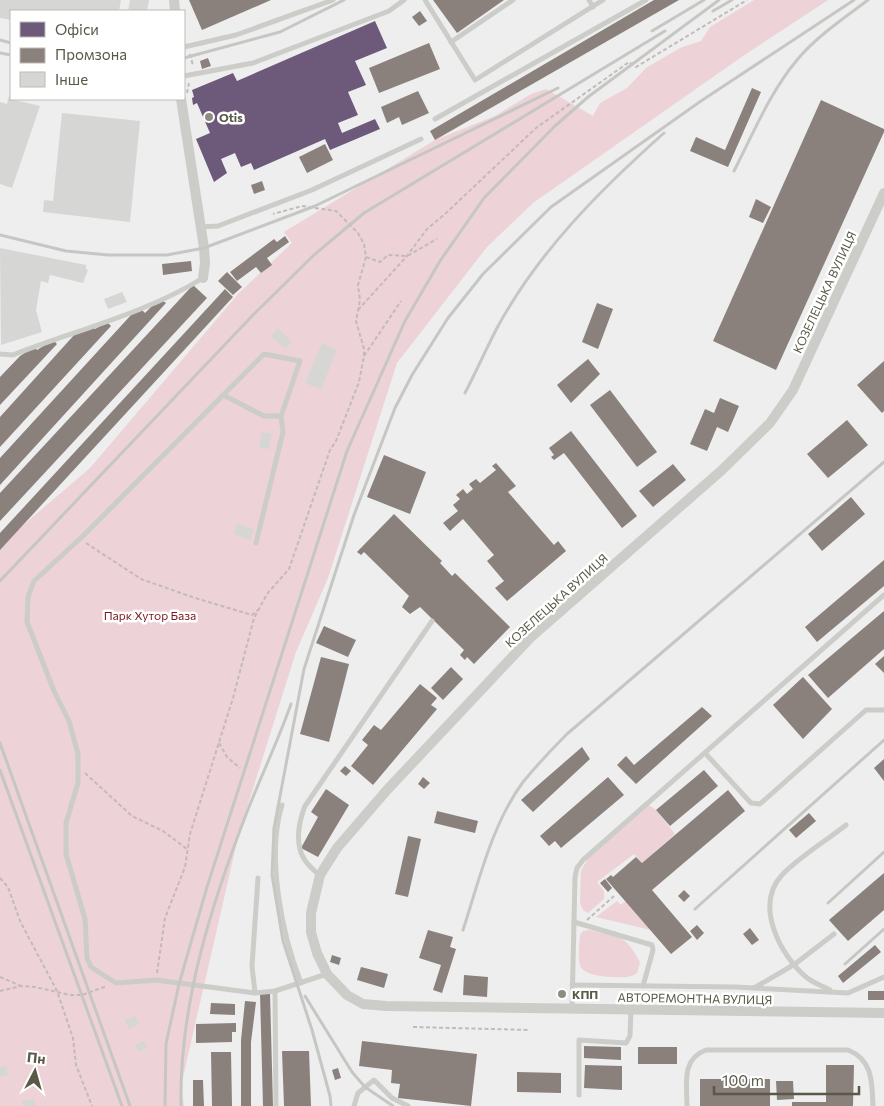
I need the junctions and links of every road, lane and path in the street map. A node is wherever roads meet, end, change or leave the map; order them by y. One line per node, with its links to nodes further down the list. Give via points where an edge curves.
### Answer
1 (333, 0): 11 (lane, via 236,35)
2 (404, 0): 12 (lane, via 389,11 253,63)
3 (425, 0): 10 (lane)
4 (513, 0): 10 (lane)
5 (589, 0): 9 (lane)
6 (603, 0): 9 (lane)
7 (646, 0): 14 (lane)
8 (747, 0): 20 (path, via 636,67 629,62 536,128 427,229)
9 (593, 7): 10 (lane, via 474,80)
10 (451, 42)
11 (185, 48)
12 (185, 76)
13 (181, 100): 18 (street)
14 (435, 119)
15 (421, 139): 18 (lane, via 312,190 218,226)
16 (884, 193): 42 (street, КОЗЕЛЕЦЬКА ВУЛИЦЯ, via 793,390 770,423 722,470 530,638 387,790 337,848)
17 (265, 216): 21 (path, via 302,206 336,211 358,233)
18 (200, 227): 22 (street, via 205,263)
19 (437, 239): 20 (path)
20 (408, 256): 21 (path, via 388,255 380,262); 24 (path)
21 (366, 257): 24 (path, via 358,285)
22 (203, 278): 25 (lane, via 174,296 13,354)
23 (401, 301): 26 (path)
24 (358, 310): 26 (path, via 356,321)
25 (0, 354)
26 (364, 356): 32 (path, via 358,382 330,450 289,569 267,594)
27 (223, 395): 28 (lane, via 264,416); 28 (lane, via 264,354 300,361); 29 (lane)
28 (281, 416): 30 (lane, via 283,432)
29 (80, 539): 32 (path, via 141,579 252,614); 37 (lane, via 34,581 28,597 28,622 68,721)
30 (256, 543)
31 (884, 595): 36 (lane)
32 (260, 608): 35 (path, via 249,634)
33 (432, 621): 42 (lane, via 305,806 299,822 300,844 303,858)
34 (884, 710): 36 (lane, via 866,710 760,804 751,804)
35 (219, 742): 38 (path, via 227,757); 41 (path)
36 (704, 753): 46 (lane, via 583,860 575,877)
37 (79, 768): 41 (path, via 132,816 163,831); 54 (lane, via 66,824 66,854 85,919 87,958 92,967)
38 (240, 768)
39 (282, 805): 55 (lane, via 277,818 276,856 280,907 290,956)
40 (846, 825): 49 (lane, via 781,876 771,895 769,913 773,932)
41 (187, 849): 53 (path, via 185,867 165,918)
42 (320, 876): 50 (street, КОЗЕЛЕЦЬКА ВУЛИЦЯ, via 311,913 312,932)
43 (0, 878): 61 (path, via 8,887 20,921)
44 (258, 878): 64 (lane, via 252,966)
45 (614, 896): 47 (path)
46 (574, 922): 47 (lane); 56 (lane)
47 (582, 924): 58 (lane, via 652,945)
48 (834, 934): 49 (lane)
49 (795, 964): 59 (lane); 63 (lane, via 806,977)
50 (327, 974): 55 (lane); 65 (street, КОЗЕЛЕЦЬКА ВУЛИЦЯ, via 347,995 363,1004)
51 (884, 977): 63 (lane, via 848,993)
52 (0, 978): 57 (path)
53 (156, 980): 54 (lane); 64 (lane)
54 (116, 982): 61 (path, via 82,995)
55 (302, 983): 62 (lane)
56 (572, 985): 58 (lane); 66 (lane)
57 (21, 986): 60 (path); 61 (path)
58 (643, 986): 59 (lane)
59 (754, 988): 63 (lane)
60 (0, 991)
61 (57, 991): 72 (path, via 73,1038 76,1065)
62 (275, 991): 64 (lane); 73 (lane)
63 (832, 992)
64 (255, 993)
65 (386, 1006): 66 (street, АВТОРЕМОНТНА ВУЛИЦЯ)
66 (572, 1009): 67 (street, АВТОРЕМОНТНА ВУЛИЦЯ)
67 (631, 1010): 68 (street, АВТОРЕМОНТНА ВУЛИЦЯ); 71 (lane, via 630,1036 626,1043 580,1040)
68 (884, 1013)
69 (413, 1027): 70 (path)
70 (529, 1030)
71 (579, 1094)
72 (92, 1106)
73 (276, 1106)
74 (354, 1106): 75 (lane, via 358,1094 374,1080 392,1098)
75 (408, 1106)
76 (687, 1106): 77 (lane, via 688,1067 700,1052 848,1050 857,1054 870,1069)
77 (873, 1106)

